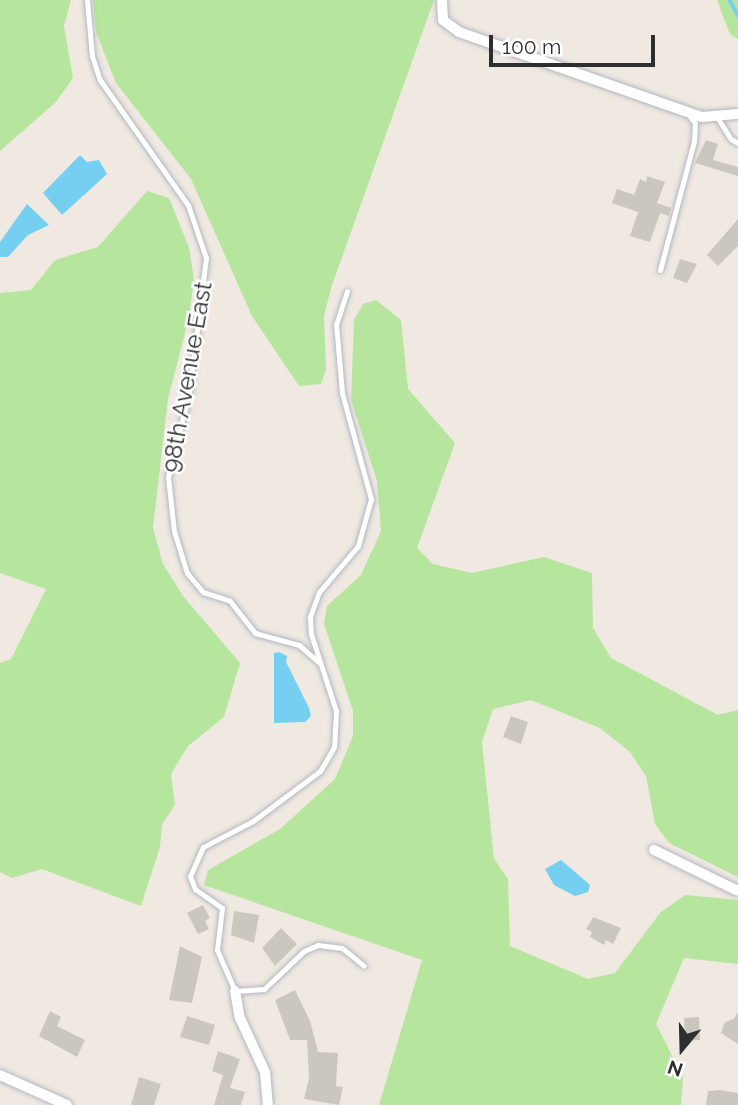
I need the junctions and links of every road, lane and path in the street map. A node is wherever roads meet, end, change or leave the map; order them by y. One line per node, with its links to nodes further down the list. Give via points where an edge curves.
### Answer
1 (87, 0): 9 (lane, 98th Avenue East, via 92,56 100,80 188,205 206,258 189,393 168,477 174,531 187,573 203,592 230,601 255,633 299,645)
2 (442, 0): 3 (street, via 443,20 459,32)
3 (682, 111): 5 (street); 7 (lane, via 695,123 694,141)
4 (738, 114): 5 (street)
5 (717, 117): 6 (lane)
6 (738, 143)
7 (660, 270)
8 (347, 291): 9 (lane, via 336,324 342,393 371,499 358,546 311,608 311,634)
9 (320, 663): 13 (lane, via 337,719 334,747 326,763 253,821 208,842 192,865 195,889 222,908 217,950)
10 (654, 850): 11 (street)
11 (738, 891)
12 (364, 966): 13 (lane, via 342,948 318,945 304,951 264,989)
13 (235, 991): 16 (street, via 240,1018 265,1072)
14 (0, 1075): 15 (street)
15 (67, 1105)
16 (268, 1105)

